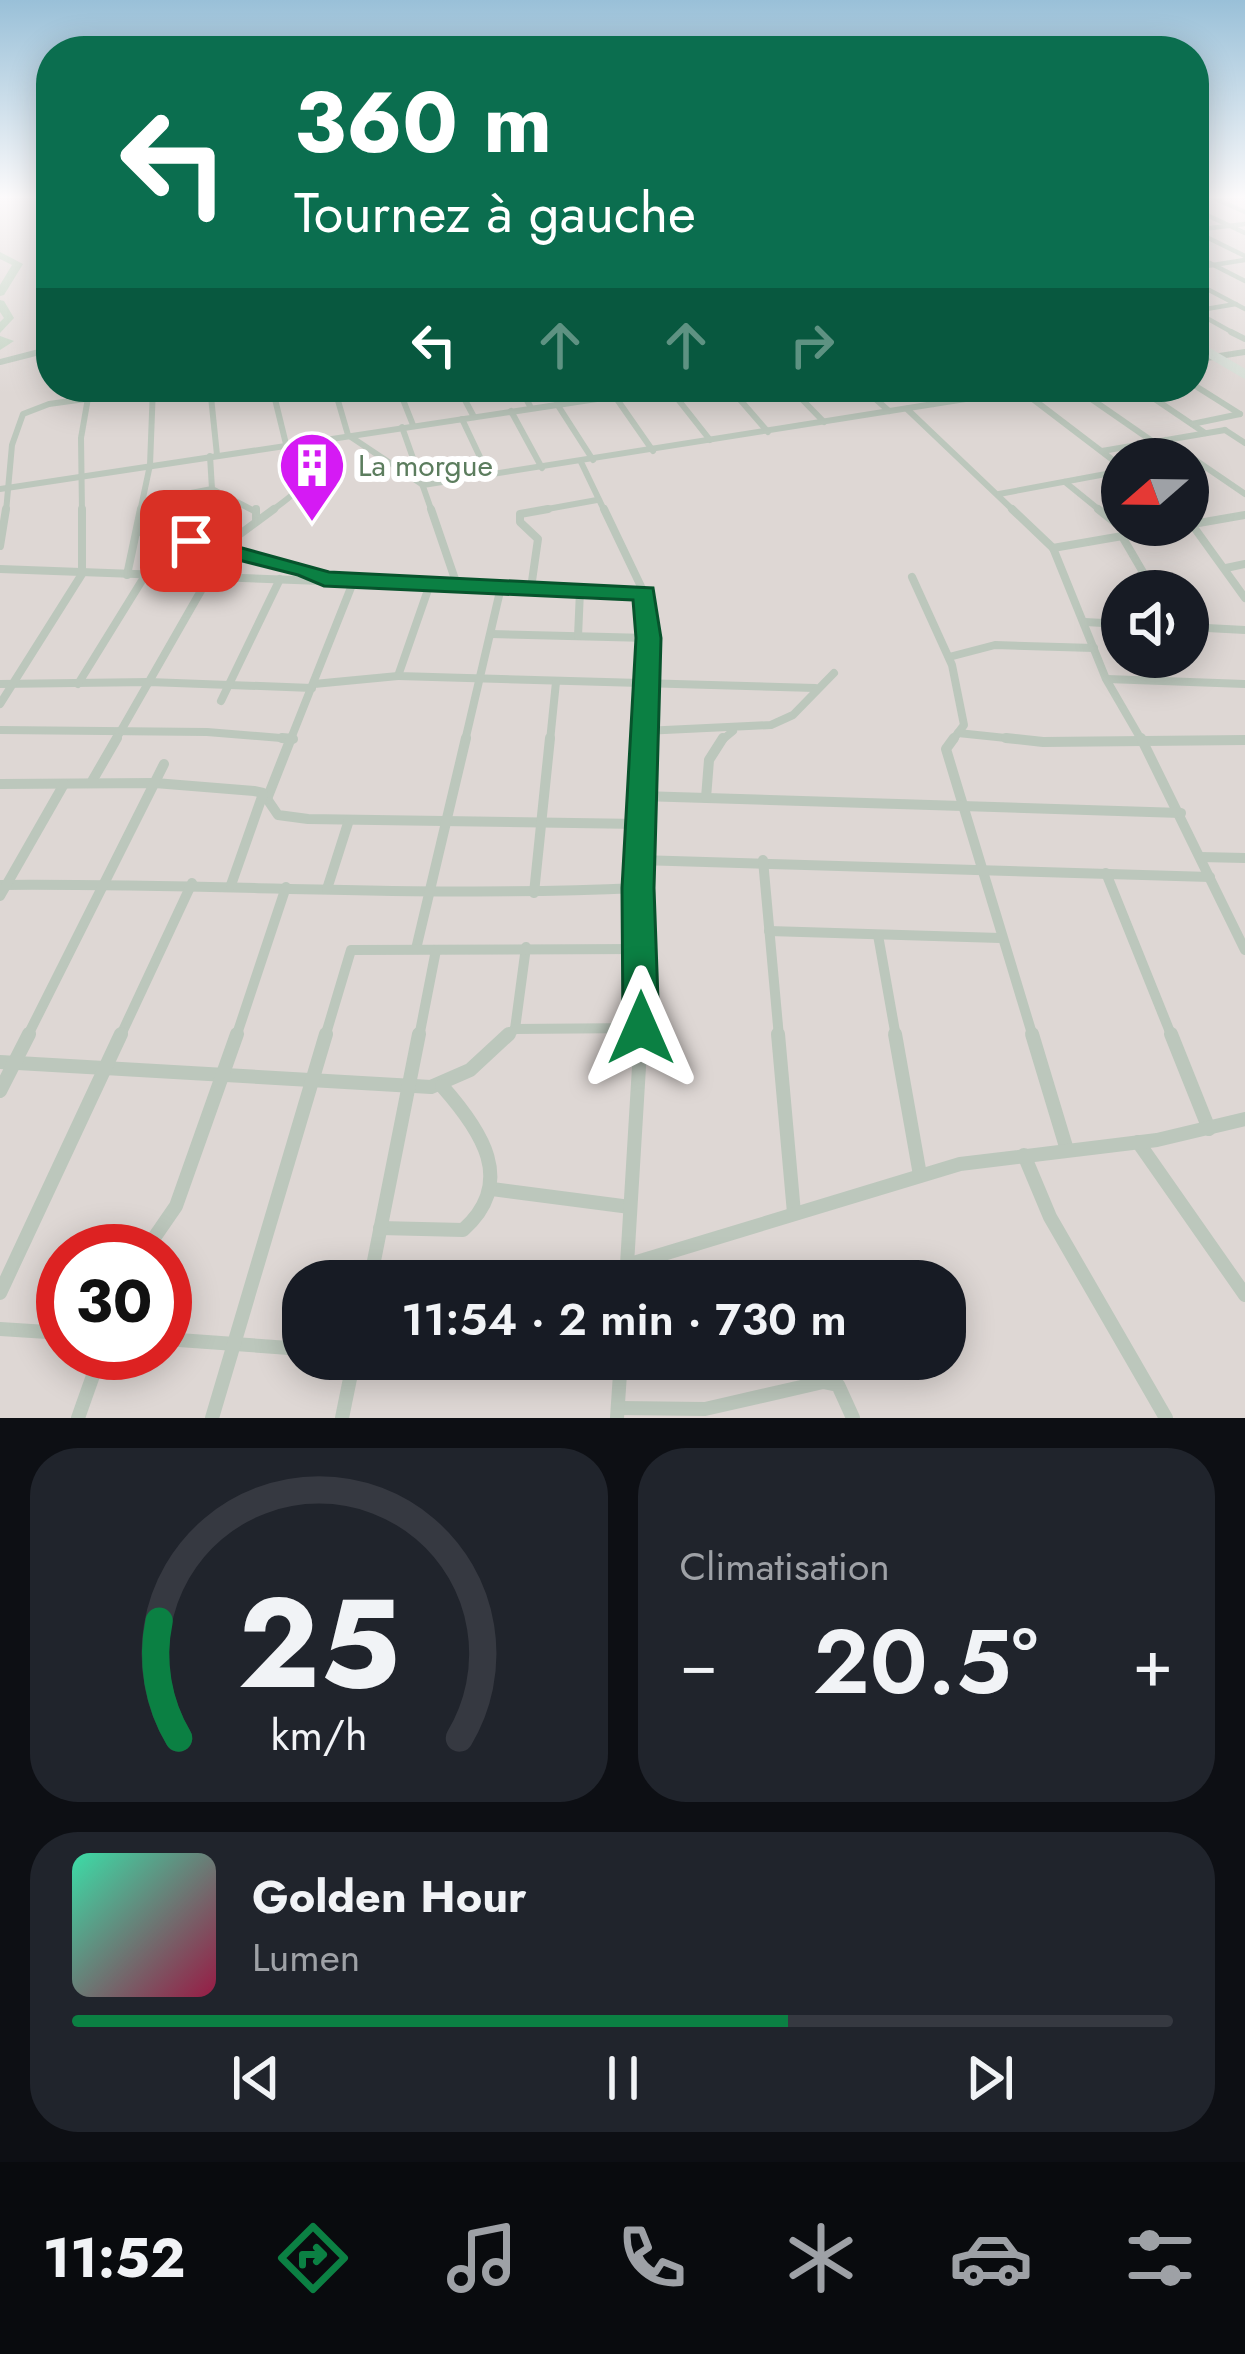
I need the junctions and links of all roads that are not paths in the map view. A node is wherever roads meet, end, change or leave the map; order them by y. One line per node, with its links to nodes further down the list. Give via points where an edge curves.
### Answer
1 (1209, 262): 3 (street)
2 (1227, 262): 3 (street)
3 (1214, 265): 4 (street); 5 (street)
4 (1209, 266)
5 (1245, 281)
6 (1209, 289): 7 (street)
7 (1242, 305): 8 (street)
8 (1209, 309)
9 (1209, 319): 10 (street)
10 (1245, 339)
11 (1245, 352): 14 (street)
12 (36, 353): 16 (street)
13 (1209, 353): 14 (street)
14 (1216, 357): 15 (street); 17 (street)
15 (1209, 358)
16 (0, 362)
17 (1245, 374)
18 (1209, 394): 45 (street)
19 (72, 402): 75 (street, via 23,414)
20 (88, 402): 71 (street)
21 (152, 402): 67 (street)
22 (211, 402): 65 (street)
23 (276, 402): 62 (street)
24 (338, 402): 56 (street)
25 (404, 402): 51 (street)
26 (466, 402): 46 (street)
27 (528, 402): 41 (street)
28 (568, 402): 39 (street)
29 (619, 402): 64 (street)
30 (683, 402): 60 (street)
31 (742, 402): 54 (street)
32 (805, 402): 49 (street)
33 (879, 402): 44 (street)
34 (931, 402): 40 (street)
35 (947, 402): 40 (street)
36 (1037, 402): 63 (street)
37 (1095, 402): 57 (street)
38 (1159, 402): 50 (street)
39 (557, 404): 41 (street); 66 (street)
40 (933, 404): 42 (street)
41 (531, 408): 43 (street)
42 (906, 408): 44 (street); 77 (street)
43 (511, 411): 46 (street); 68 (street)
44 (889, 411): 49 (street)
45 (1243, 414): 48 (street)
46 (474, 417): 47 (street)
47 (462, 419): 51 (street); 72 (street)
48 (1210, 420): 50 (street); 53 (street)
49 (824, 422): 54 (street)
50 (1192, 424): 55 (street)
51 (412, 425): 52 (street)
52 (402, 427): 56 (street); 74 (street)
53 (1225, 430): 55 (street); 61 (street)
54 (768, 432): 60 (street)
55 (1205, 433): 58 (street)
56 (348, 435): 59 (street); 74 (street)
57 (1146, 438)
58 (1177, 438)
59 (306, 441): 62 (street); 83 (street, via 306,484)
60 (711, 441): 64 (street)
61 (1245, 443)
62 (286, 444): 65 (street)
63 (1101, 450)
64 (653, 451): 66 (street)
65 (213, 455): 67 (street); 76 (street)
66 (587, 461): 68 (street); 79 (street)
67 (150, 465): 71 (street); 80 (street)
68 (542, 468): 72 (street)
69 (1209, 469): 78 (street)
70 (1101, 474): 73 (street)
71 (80, 476): 75 (street); 94 (street)
72 (489, 476): 74 (street)
73 (1065, 482): 77 (street); 81 (street)
74 (423, 485): 103 (street)
75 (4, 489): 87 (street)
76 (212, 489): 80 (street); 83 (street, via 245,500)
77 (999, 494): 90 (street)
78 (1245, 494)
79 (597, 500): 105 (street, via 519,515 538,539); 107 (street)
80 (144, 502): 85 (street)
81 (1101, 514)
82 (1245, 515): 84 (street)
83 (256, 519): 89 (street)
84 (1209, 520)
85 (140, 532): 89 (street); 95 (street)
86 (1101, 541): 90 (street)
87 (0, 546)
88 (1208, 546): 92 (street)
89 (221, 548): 100 (street)
90 (1053, 548): 109 (street)
91 (1245, 564): 92 (street)
92 (1226, 568): 108 (street)
93 (0, 569): 94 (street)
94 (82, 574): 95 (street); 126 (street)
95 (127, 574): 96 (street)
96 (146, 574): 97 (street); 127 (street)
97 (210, 574): 99 (street); 122 (street)
98 (912, 577): 117 (street)
99 (280, 579): 100 (street); 124 (street)
100 (324, 579): 101 (street)
101 (354, 580): 102 (street); 129 (street)
102 (430, 584): 103 (street); 119 (street)
103 (457, 585): 104 (street)
104 (501, 587): 105 (street); 113 (street)
105 (531, 588): 106 (street)
106 (580, 591): 107 (street); 114 (street)
107 (644, 593): 115 (street)
108 (1245, 598)
109 (1085, 622): 110 (street); 116 (street)
110 (1101, 623)
111 (1209, 628): 112 (street)
112 (1245, 630)
113 (491, 634): 114 (street); 121 (street)
114 (578, 636): 115 (street)
115 (648, 638): 130 (street)
116 (1094, 648): 117 (street, via 995,645); 120 (street)
117 (949, 657): 138 (street, via 963,714)
118 (834, 673): 131 (street)
119 (398, 676): 121 (street); 129 (street)
120 (1106, 679): 128 (street); 139 (street)
121 (482, 681): 123 (street); 155 (street)
122 (149, 682): 124 (street); 127 (street); 136 (street)
123 (556, 682): 130 (street); 153 (street)
124 (229, 683): 129 (street); 132 (street)
125 (0, 684): 126 (street)
126 (14, 684): 127 (street); 133 (street)
127 (78, 684)
128 (1245, 684)
129 (313, 686): 140 (street)
130 (643, 686): 131 (street); 137 (street)
131 (815, 688): 134 (street, via 784,719)
132 (221, 701)
133 (0, 704)
134 (736, 728): 137 (street); 150 (street, via 707,759)
135 (0, 730): 136 (street)
136 (122, 730): 140 (street); 144 (street)
137 (644, 731): 149 (street)
138 (958, 733): 139 (street, via 1043,742); 151 (street, via 946,749)
139 (1143, 738): 141 (street); 152 (street)
140 (293, 739): 148 (street)
141 (1241, 740): 142 (street)
142 (1245, 754)
143 (164, 764): 145 (street)
144 (91, 783): 145 (street); 147 (street)
145 (154, 783): 148 (street); 166 (street)
146 (0, 784): 147 (street)
147 (64, 784): 169 (street)
148 (265, 796): 154 (street, via 278,815); 165 (street)
149 (641, 796): 150 (street); 156 (street)
150 (706, 798): 151 (street)
151 (966, 806): 152 (street); 161 (street)
152 (1181, 813): 157 (street)
153 (542, 819): 155 (street); 156 (street); 172 (street)
154 (350, 820): 155 (street); 170 (street)
155 (449, 821): 171 (street)
156 (640, 824): 159 (street)
157 (1200, 856): 158 (street); 163 (street)
158 (1245, 858)
159 (639, 860): 160 (street); 168 (street)
160 (763, 860): 161 (street); 173 (street)
161 (983, 869): 162 (street); 175 (street)
162 (1106, 873): 163 (street); 191 (street)
163 (1210, 877): 180 (street)
164 (192, 883): 165 (street); 166 (street); 184 (street)
165 (231, 885): 167 (street)
166 (106, 886): 169 (street); 183 (street)
167 (286, 887): 170 (street); 185 (street)
168 (638, 888): 172 (street); 179 (street)
169 (2, 889)
170 (327, 889): 171 (street)
171 (433, 890): 172 (street); 177 (street)
172 (534, 893)
173 (769, 931): 174 (street); 198 (street)
174 (878, 935): 175 (street); 195 (street)
175 (1000, 938): 193 (street)
176 (526, 947): 178 (street); 179 (street); 182 (street)
177 (416, 949): 178 (street); 186 (street, via 352,950)
178 (436, 950): 187 (street)
179 (641, 950): 181 (street)
180 (1245, 950)
181 (641, 1028): 182 (street); 197 (street)
182 (515, 1029): 188 (street)
183 (7, 1062): 184 (street); 189 (street)
184 (110, 1066): 185 (street); 204 (street)
185 (223, 1075): 186 (street); 199 (street)
186 (313, 1079): 187 (street); 209 (street)
187 (406, 1083): 188 (street); 200 (street)
188 (442, 1086): 196 (street, via 482,1140)
189 (0, 1091)
190 (1245, 1119): 191 (street)
191 (1209, 1129): 192 (street)
192 (1138, 1142): 193 (street); 205 (street)
193 (1067, 1150): 194 (street)
194 (1024, 1155): 195 (street); 219 (street, via 1050,1217)
195 (920, 1175): 198 (street)
196 (492, 1189): 197 (street); 200 (street, via 463,1230)
197 (630, 1208): 202 (street)
198 (794, 1213): 203 (street)
199 (163, 1224)
200 (380, 1228): 201 (street)
201 (374, 1260)
202 (627, 1260)
203 (662, 1260)
204 (0, 1293)
205 (1245, 1295)
206 (0, 1329): 207 (street)
207 (36, 1331)
208 (192, 1342): 209 (street)
209 (232, 1344): 210 (street); 216 (street)
210 (282, 1348)
211 (91, 1380): 215 (street)
212 (350, 1380): 217 (street)
213 (620, 1380): 214 (street)
214 (618, 1413): 218 (street, via 705,1409 823,1382 838,1384)
215 (78, 1418)
216 (212, 1418)
217 (342, 1418)
218 (853, 1418)
219 (1166, 1418)

